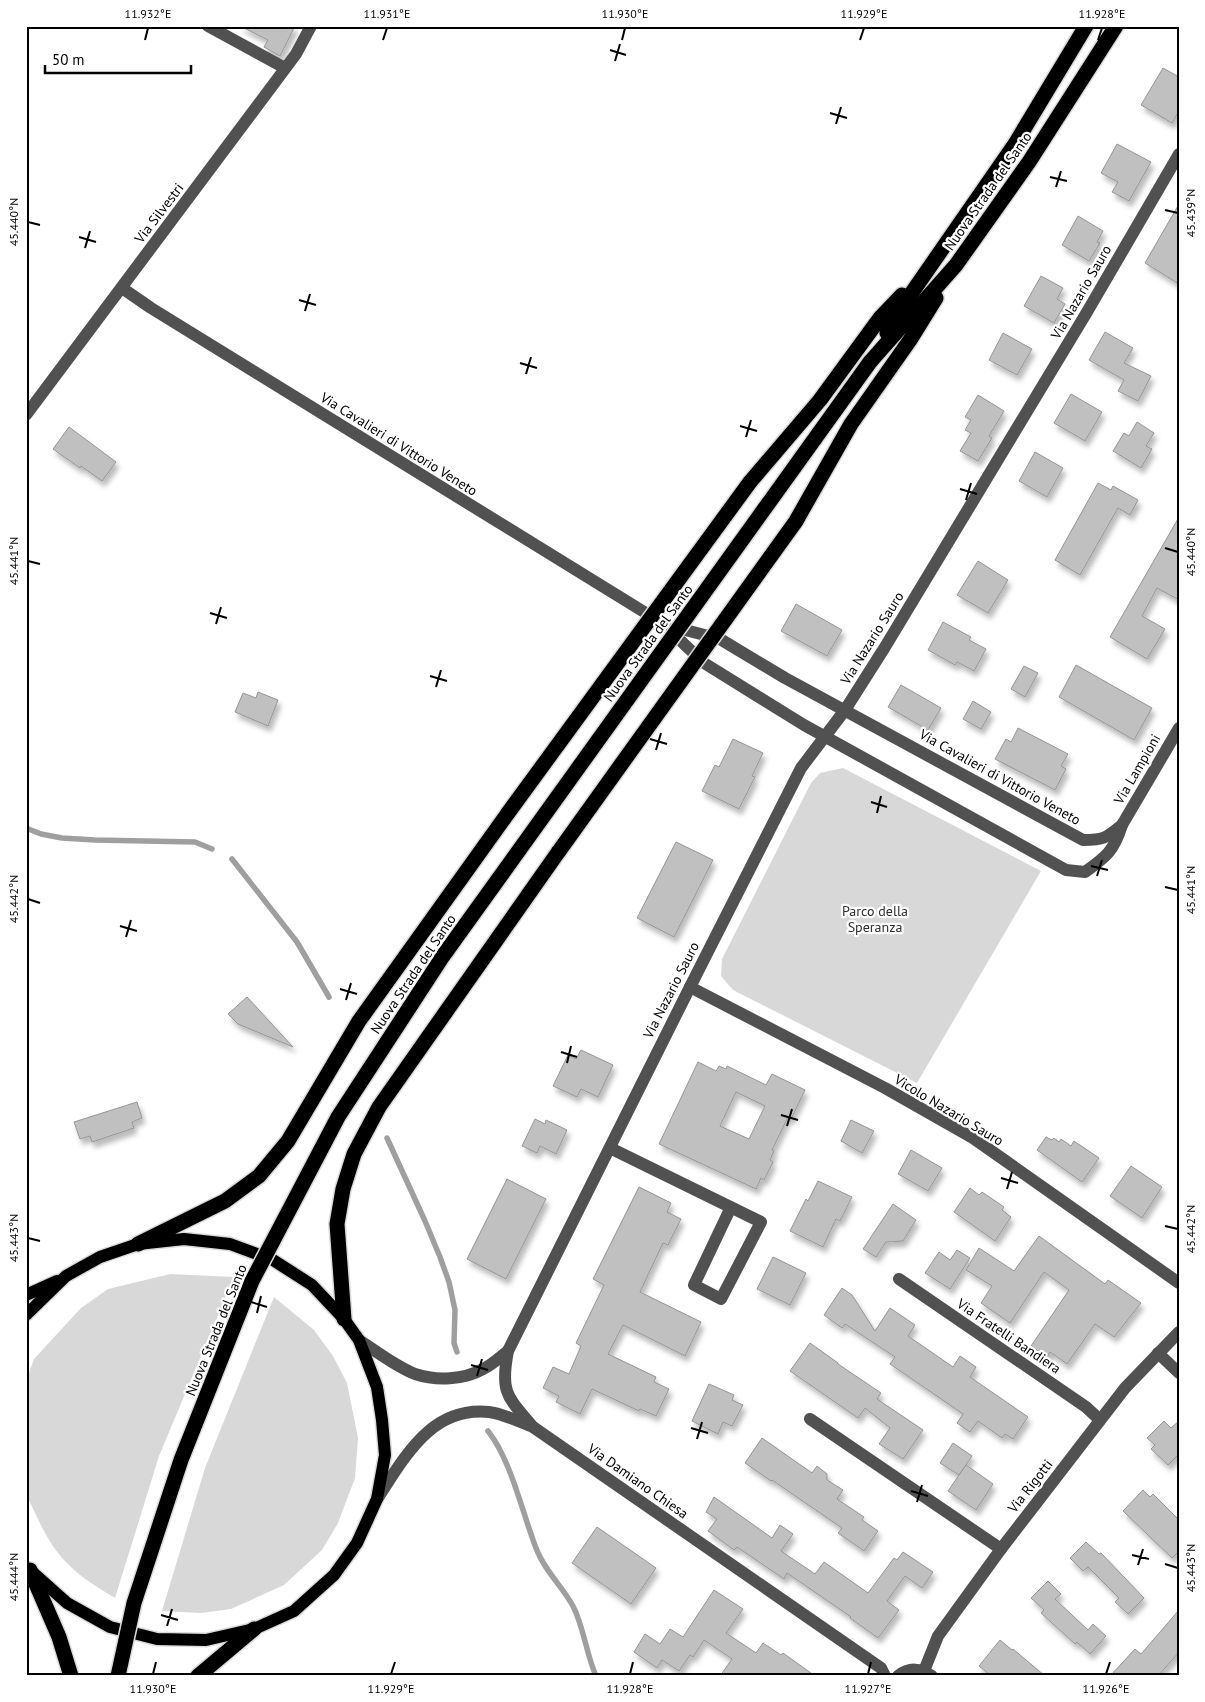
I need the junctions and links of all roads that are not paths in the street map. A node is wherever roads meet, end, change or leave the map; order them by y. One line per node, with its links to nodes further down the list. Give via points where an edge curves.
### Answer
1 (208, 26): 5 (street)
2 (311, 26): 5 (street, Via Silvestri)
3 (1086, 26): 7 (highway, Nuova Strada del Santo, via 1015,144)
4 (1116, 26): 8 (highway, Nuova Strada del Santo, via 1029,162)
5 (285, 68): 9 (street, Via Silvestri)
6 (1179, 154): 13 (street, Via Nazario Sauro)
7 (936, 259): 10 (highway, Nuova Strada del Santo); 20 (highway, bridge, via 880,318 820,400 750,482 358,1021 288,1141 259,1176 225,1201)
8 (956, 265): 10 (highway, Nuova Strada del Santo); 26 (highway, bridge, via 910,340 851,424 796,521 379,1107 354,1154 337,1224)
9 (122, 288): 11 (street, Via Silvestri); 12 (street, Via Cavalieri di Vittorio Veneto)
10 (870, 362): 41 (highway, Nuova Strada del Santo, bridge, via 443,956 338,1117 252,1281 184,1451 134,1603)
11 (26, 415)
12 (662, 623): 13 (street, Via Cavalieri di Vittorio Veneto, via 720,639); 15 (street, Via Cavalieri di Vittorio Veneto, via 704,663)
13 (845, 710): 15 (street, Via Nazario Sauro); 16 (street, Via Cavalieri di Vittorio Veneto, via 1083,840 1101,840)
14 (1179, 728): 16 (street, Via Lampioni)
15 (824, 737): 16 (street, Via Cavalieri di Vittorio Veneto, via 1066,870 1084,872 1105,858 1117,841); 17 (street, Via Nazario Sauro, via 801,768)
16 (1122, 825)
17 (690, 986): 18 (street, Via Nazario Sauro); 23 (street, Vicolo Nazario Sauro, via 973,1138)
18 (610, 1148): 19 (street); 29 (street, Via Nazario Sauro)
19 (731, 1207): 19 (street, via 761,1222 722,1299 694,1285)
20 (138, 1244): 21 (main road, via 100,1257); 26 (main road, via 184,1239 230,1244 273,1260 312,1285)
21 (66, 1276): 24 (main road); 25 (main road)
22 (899, 1279): 33 (street, Via Fratelli Bandiera, via 1086,1406)
23 (1179, 1283)
24 (26, 1295)
25 (26, 1315)
26 (344, 1319): 28 (main road)
27 (1179, 1332): 30 (street, Via Rigotti)
28 (358, 1340): 29 (street, via 416,1374 444,1378 465,1377 483,1370); 35 (main road, via 376,1388 382,1420 385,1455)
29 (508, 1352): 34 (street, Via Nazario Sauro, via 505,1389)
30 (1158, 1353): 31 (street); 33 (street, Via Rigotti)
31 (1179, 1373)
32 (810, 1419): 36 (street)
33 (1100, 1420): 36 (street, Via Rigotti)
34 (533, 1427): 35 (street, Via Damiano Chiesa, via 491,1412 463,1412 439,1423 411,1448); 43 (street, Via Damiano Chiesa, via 881,1668)
35 (377, 1498): 38 (main road, via 357,1543 334,1575 294,1612)
36 (1001, 1548): 39 (street, Via Rigotti, via 938,1636)
37 (28, 1567): 38 (main road, via 66,1603 110,1626 157,1639 206,1640); 40 (highway, via 59,1637)
38 (254, 1629): 42 (highway)
39 (928, 1673): 44 (street, via 908,1670)
40 (70, 1676)
41 (118, 1676)
42 (198, 1676)
43 (885, 1676)
44 (898, 1676)

